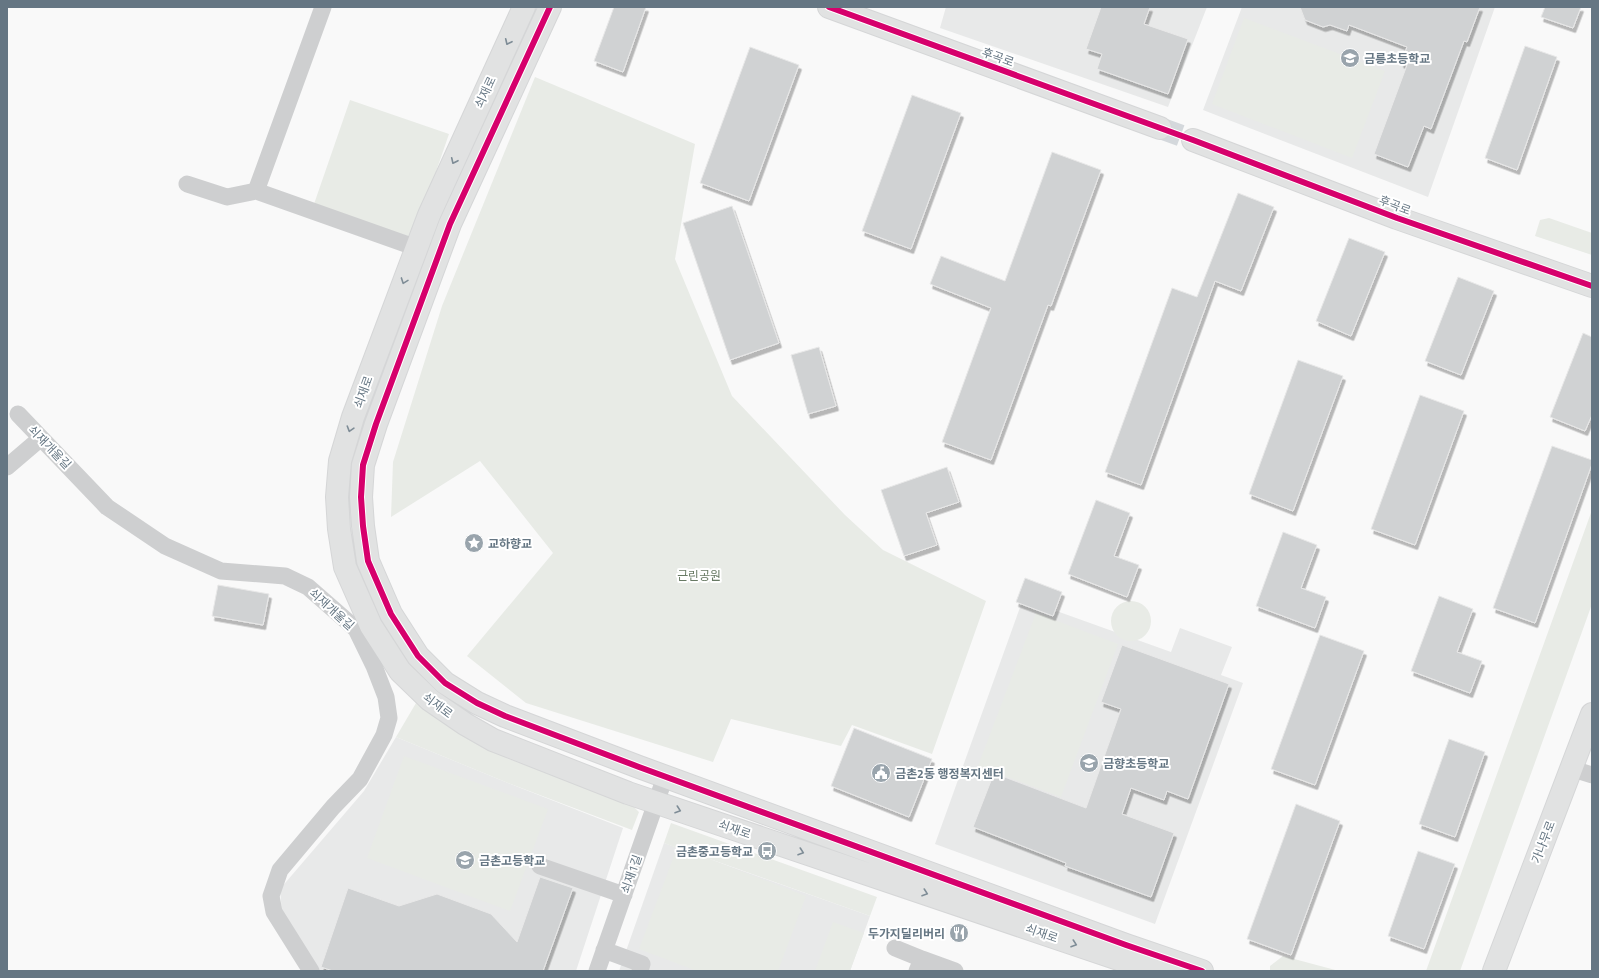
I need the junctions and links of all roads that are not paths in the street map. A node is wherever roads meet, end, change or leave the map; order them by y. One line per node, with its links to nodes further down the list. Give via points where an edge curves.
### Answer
1 (322, 7): 8 (street)
2 (524, 7): 9 (street, 쇠재로, one-way to 9)
3 (550, 7): 17 (street, via 450,224 376,424 363,466 361,497 368,561 391,614 418,656 445,683 476,703 504,716)
4 (829, 7): 5 (street, 후곡로)
5 (1160, 128)
6 (1193, 140): 10 (street, 후곡로, via 1397,218)
7 (187, 184): 8 (street, via 227,197)
8 (256, 191): 9 (street)
9 (416, 248): 18 (street, 쇠재로, one-way to 18, via 353,417 340,461 337,497 345,567 370,626 400,672 430,700 492,740)
10 (1592, 286)
11 (18, 414): 12 (street, 쇠재개울길)
12 (41, 438): 13 (street); 26 (street, 쇠재개울길, via 107,507 165,546 221,571 285,576 308,587 356,629 386,697 389,718 384,735 360,779 280,870 271,896 274,912)
13 (7, 467)
14 (1592, 714): 32 (street, 가나무로)
15 (1576, 770): 16 (street)
16 (1592, 775)
17 (666, 777): 18 (street, 쇠재1길); 23 (street)
18 (656, 802): 20 (street, 쇠재1길); 23 (street, 쇠재로, one-way to 23)
19 (540, 866): 20 (street)
20 (624, 895): 22 (street, 쇠재1길)
21 (895, 948): 24 (street)
22 (604, 950): 27 (street, 쇠재1길); 28 (street, via 642,964)
23 (1121, 959): 25 (street); 30 (street, 쇠재로)
24 (919, 965): 29 (street)
25 (1175, 967): 31 (street)
26 (311, 971)
27 (597, 971)
28 (640, 971)
29 (956, 971)
30 (1154, 971)
31 (1202, 971)
32 (1494, 971)

